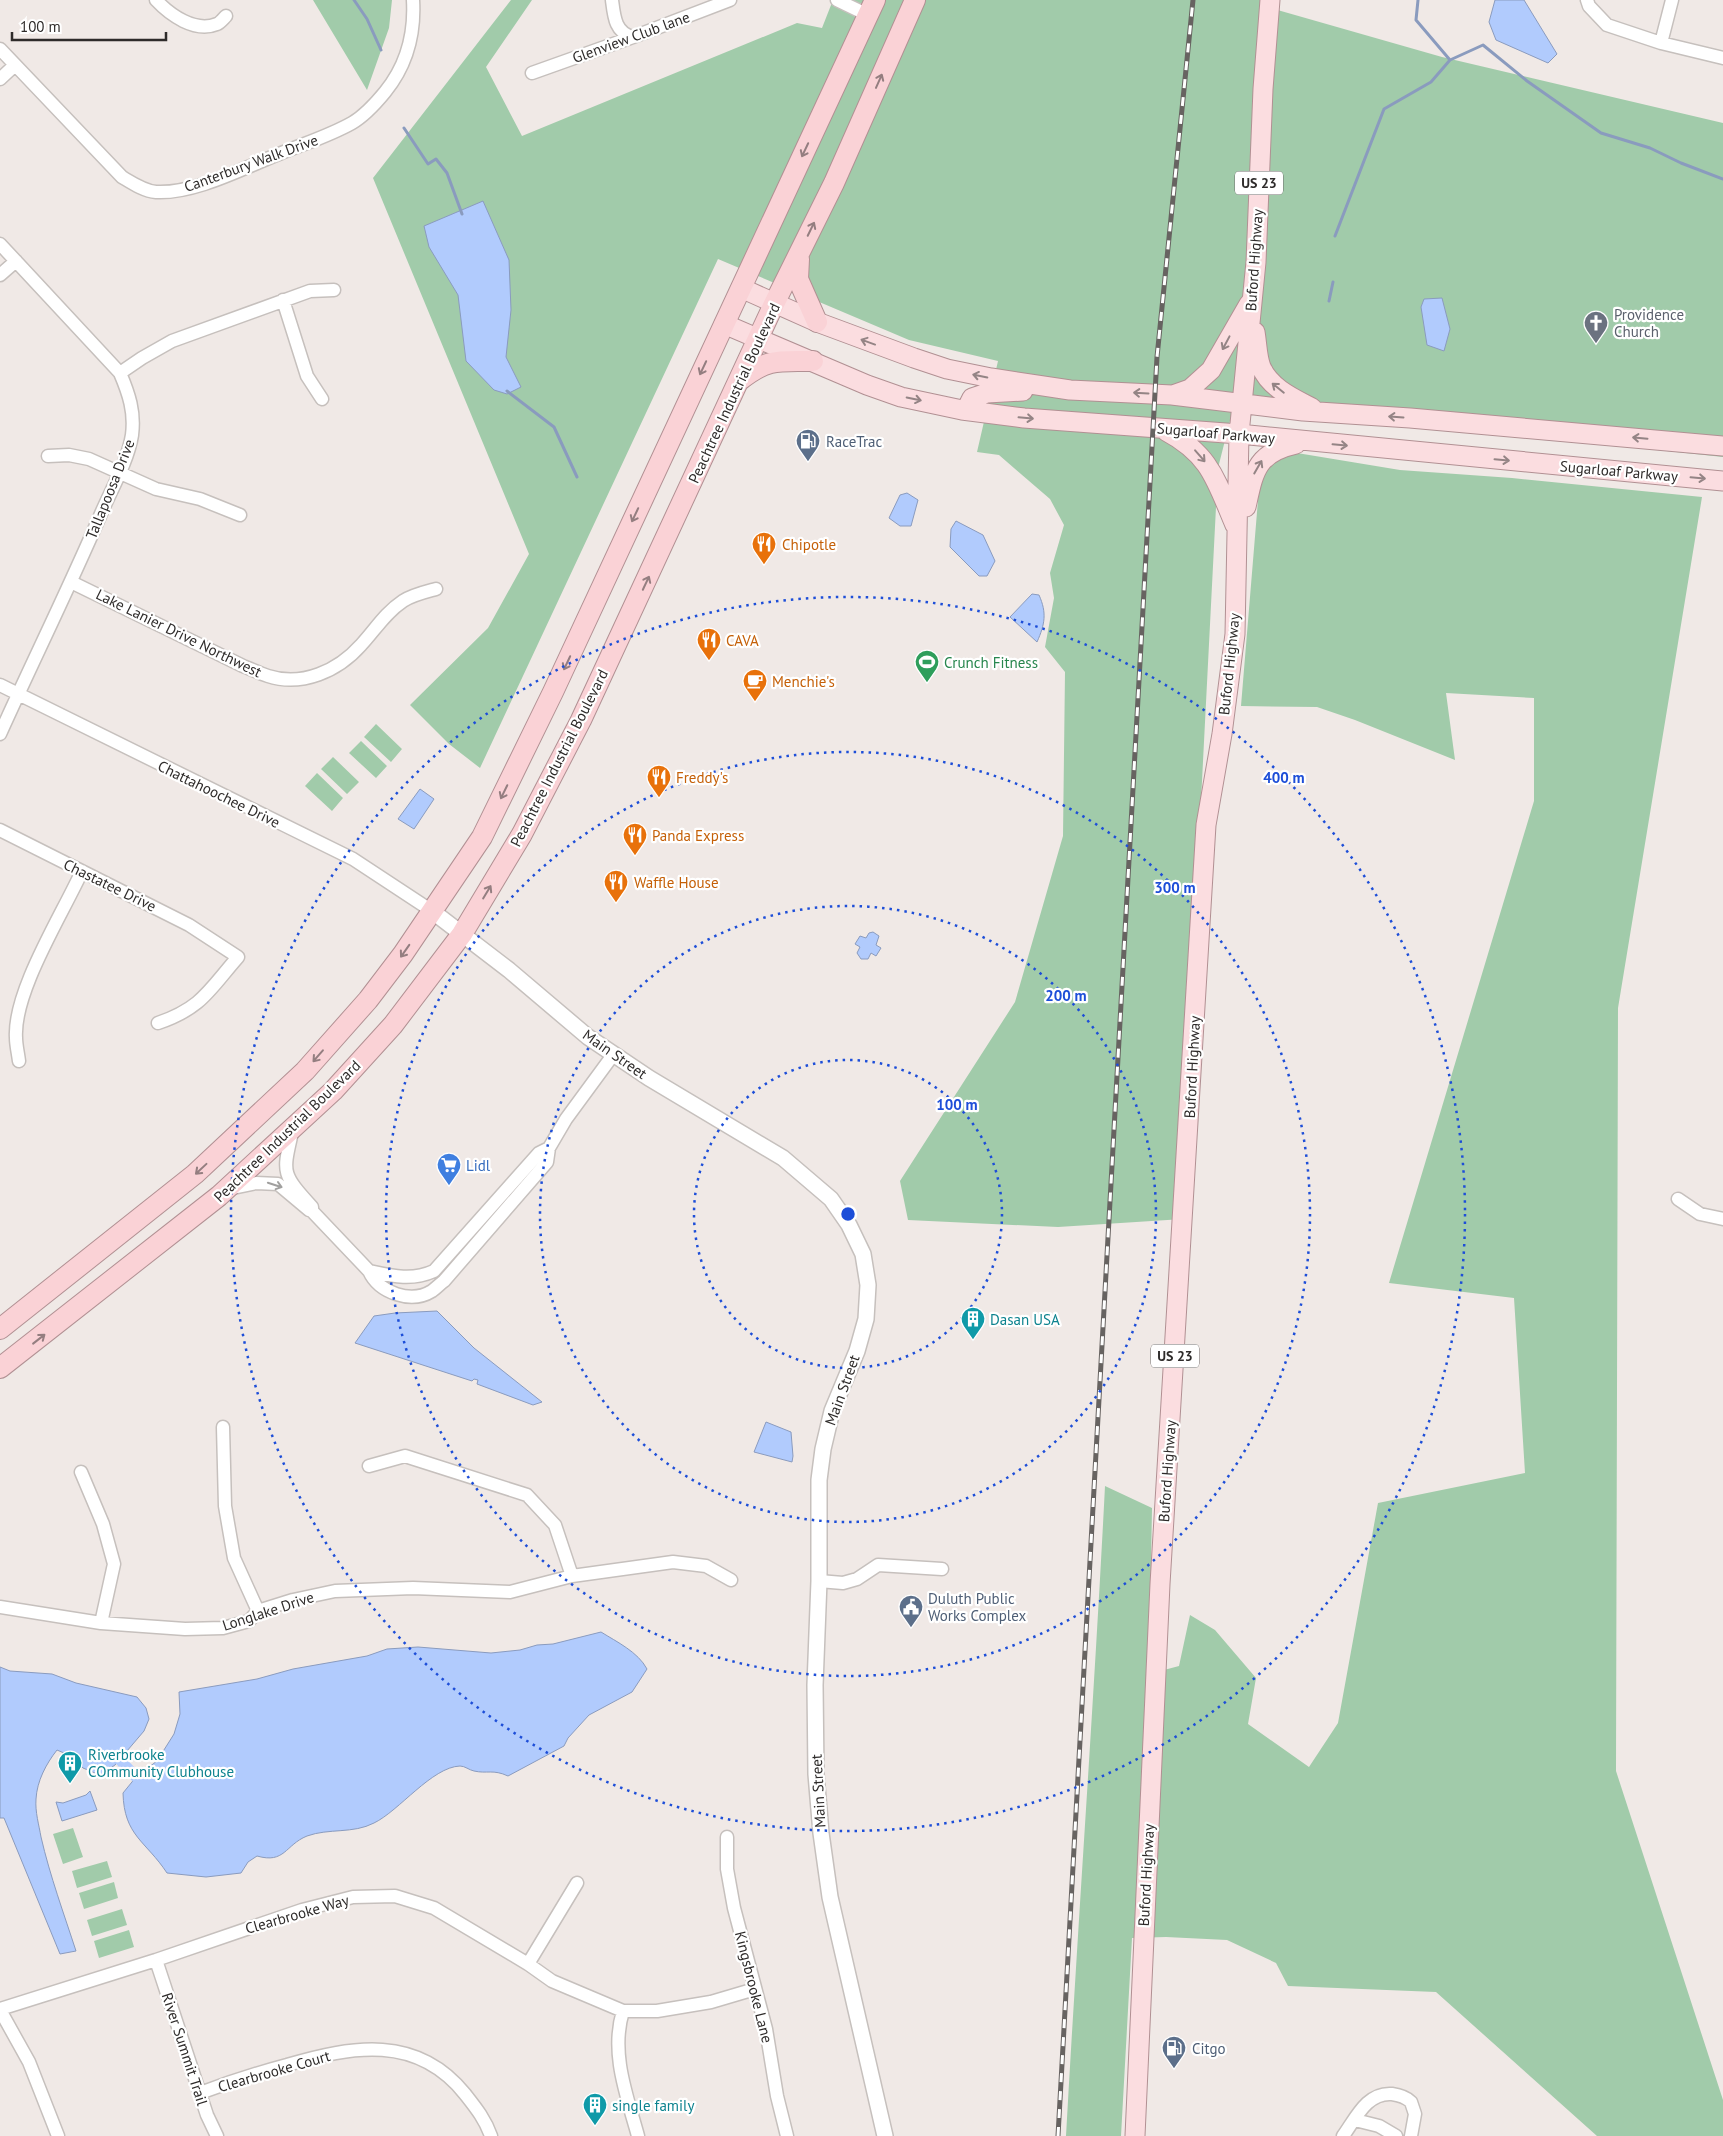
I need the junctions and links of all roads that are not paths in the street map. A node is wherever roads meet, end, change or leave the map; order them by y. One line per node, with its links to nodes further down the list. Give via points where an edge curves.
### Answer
1 (156, 0): 11 (street, via 190,24 218,24)
2 (413, 0): 16 (street, Canterbury Walk Drive, via 412,34 400,69 386,91 354,122 222,176 174,191 154,192 122,176)
3 (612, 0): 12 (street, via 614,19 620,30)
4 (730, 0): 12 (street, Glenview Club lane)
5 (837, 0): 10 (street)
6 (915, 0): 20 (highway, Peachtree Industrial Boulevard, one-way to 6)
7 (1270, 0): 27 (main road, Buford Highway / US 23)
8 (1587, 0): 13 (street, via 1607,25)
9 (1672, 0): 13 (street)
10 (871, 8): 23 (highway, Peachtree Industrial Boulevard, one-way to 23)
11 (226, 16)
12 (633, 38): 17 (street, Glenview Club lane)
13 (1661, 43): 15 (street)
14 (0, 49): 16 (street, Canterbury Walk Drive)
15 (1723, 58)
16 (15, 65): 18 (street)
17 (532, 73)
18 (0, 79)
19 (0, 244): 21 (street, Tallapoosa Drive)
20 (799, 254): 26 (highway, Peachtree Industrial Boulevard); 28 (highway, via 798,278)
21 (16, 261): 22 (street); 32 (street, Tallapoosa Drive)
22 (0, 275)
23 (741, 288): 26 (main road, Sugarloaf Parkway); 29 (highway, Peachtree Industrial Boulevard)
24 (334, 290): 25 (street, via 310,291)
25 (282, 300): 32 (street, via 172,341); 36 (street, via 306,376)
26 (774, 304): 28 (main road, Sugarloaf Parkway); 30 (highway, Peachtree Industrial Boulevard)
27 (1251, 305): 35 (main road, one-way to 35, via 1211,370 1190,388); 37 (main road, Buford Highway / US 23); 39 (main road, one-way to 27, via 1286,395 1270,382 1261,366)
28 (817, 322): 34 (main road, Sugarloaf Parkway, one-way to 28, via 947,368)
29 (724, 324): 30 (main road, Sugarloaf Parkway); 56 (highway, Peachtree Industrial Boulevard, one-way to 56, via 482,837)
30 (759, 338): 31 (main road, Sugarloaf Parkway); 33 (highway, Peachtree Industrial Boulevard)
31 (813, 361): 33 (highway, via 773,361 756,367); 38 (main road, Sugarloaf Parkway, one-way to 38, via 901,396)
32 (120, 373): 45 (street, Tallapoosa Drive, via 131,400 133,418 132,437)
33 (739, 382): 57 (highway, Peachtree Industrial Boulevard, one-way to 33, via 522,834 581,720)
34 (1070, 390): 35 (main road, Sugarloaf Parkway, one-way to 34); 38 (main road, via 987,393 972,398)
35 (1172, 395): 37 (main road, Sugarloaf Parkway)
36 (322, 399)
37 (1242, 404): 39 (main road, Sugarloaf Parkway); 41 (main road, Buford Highway / US 23)
38 (966, 410): 40 (main road, Sugarloaf Parkway, one-way to 40, via 1024,418)
39 (1320, 412): 43 (main road, Sugarloaf Parkway, one-way to 39)
40 (1160, 428): 41 (main road, Sugarloaf Parkway); 48 (main road, one-way to 48, via 1198,453 1212,471)
41 (1239, 434): 42 (main road, Sugarloaf Parkway); 48 (main road, Buford Highway / US 23)
42 (1310, 442): 46 (main road, Sugarloaf Parkway, one-way to 46); 48 (main road, one-way to 42, via 1255,470 1264,458 1276,449)
43 (1723, 446)
44 (48, 456): 45 (street, via 69,454 89,459)
45 (118, 473): 47 (street, via 156,489 200,499); 49 (street, Tallapoosa Drive)
46 (1723, 481)
47 (240, 515)
48 (1237, 530): 95 (main road, Buford Highway / US 23, via 1235,634 1206,825 1160,1584)
49 (71, 582): 50 (street, Lake Lanier Drive Northwest, via 243,666 289,680 328,672 346,662 384,617 405,600); 52 (street, Tallapoosa Drive)
50 (436, 589)
51 (0, 685): 52 (street, Chattahoochee Drive)
52 (18, 694): 53 (street, Tallapoosa Drive); 56 (street, Chattahoochee Drive, via 352,859)
53 (0, 734)
54 (0, 830): 55 (street, Chastatee Drive)
55 (82, 871): 58 (street, Chastatee Drive, via 156,907 238,957 198,1004); 60 (street, via 24,992 16,1038)
56 (432, 911): 57 (street, Main Street); 68 (highway, Peachtree Industrial Boulevard, one-way to 68, via 368,1000 305,1071 195,1174)
57 (462, 934): 59 (street, Main Street); 61 (highway, Peachtree Industrial Boulevard, via 393,1025 333,1091)
58 (158, 1023)
59 (613, 1054): 62 (street); 76 (street, Main Street, via 782,1158 831,1199 863,1254 868,1285 866,1319 857,1351 832,1411 823,1449 819,1480)
60 (20, 1061)
61 (292, 1128): 63 (highway, Peachtree Industrial Boulevard); 65 (street, via 286,1169 291,1184)
62 (549, 1148): 67 (street, via 539,1153 434,1270 413,1277); 67 (street, via 547,1162 431,1292 417,1296 394,1294 372,1278)
63 (228, 1189): 65 (street, one-way to 65, via 256,1183 278,1184); 69 (highway, Peachtree Industrial Boulevard, one-way to 63)
64 (1678, 1199): 66 (street, via 1700,1214)
65 (312, 1211): 67 (street)
66 (1723, 1219)
67 (369, 1271)
68 (0, 1329)
69 (0, 1368)
70 (223, 1427): 78 (street, via 225,1506 234,1558)
71 (369, 1466): 74 (street, via 405,1456 527,1495 555,1525)
72 (81, 1472): 79 (street, via 103,1524 114,1564)
73 (942, 1569): 76 (street, via 878,1565 858,1579)
74 (572, 1576): 75 (street, Longlake Drive, via 673,1562 706,1566); 78 (street, Longlake Drive, via 510,1592 412,1588 335,1591)
75 (730, 1580)
76 (819, 1581): 94 (street, Main Street, via 815,1731 821,1833 830,1897)
77 (0, 1607): 79 (street, Longlake Drive)
78 (258, 1611): 79 (street, Longlake Drive, via 249,1621 224,1628 185,1629)
79 (101, 1623)
80 (727, 1837): 84 (street, Kingsbrooke Lane, via 726,1870)
81 (577, 1883): 83 (street)
82 (156, 1960): 83 (street, Clearbrooke Way, via 302,1910 353,1897 395,1896 434,1908); 85 (street, Clearbrooke Way); 87 (street, River Summit Trail)
83 (528, 1964): 86 (street, Clearbrooke Way, via 552,1981)
84 (755, 1989): 86 (street, Clearbrooke Way, via 711,2002 657,2011); 93 (street, Kingsbrooke Lane)
85 (0, 2010): 89 (street, via 29,2062)
86 (623, 2011): 92 (street, via 619,2024 622,2081)
87 (200, 2093): 90 (street, River Summit Trail); 91 (street, Clearbrooke Court, via 327,2054 375,2048 427,2061 453,2079 485,2120)
88 (1355, 2120): 96 (street); 97 (street, via 1379,2126); 98 (street, via 1376,2095 1397,2095 1411,2102 1416,2114)
89 (58, 2136)
90 (218, 2136)
91 (490, 2136)
92 (638, 2136)
93 (787, 2136)
94 (885, 2136)
95 (1135, 2136)
96 (1343, 2136)
97 (1396, 2136)
98 (1411, 2136)

